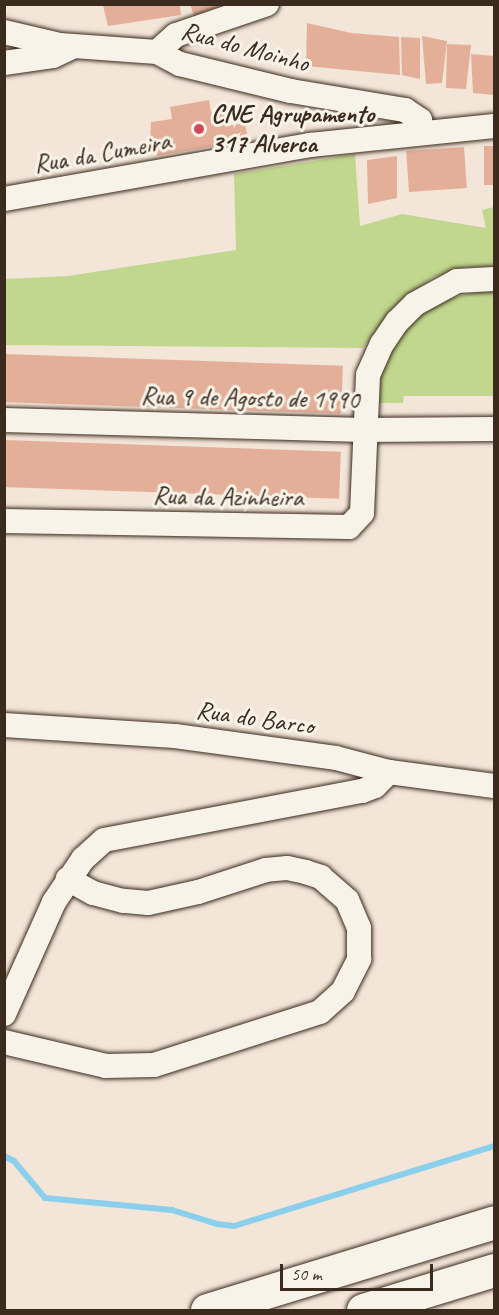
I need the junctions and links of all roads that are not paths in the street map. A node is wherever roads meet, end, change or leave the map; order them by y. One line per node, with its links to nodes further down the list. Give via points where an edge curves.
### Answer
1 (267, 4): 4 (street, via 176,35)
2 (4, 32): 3 (street, Rua do Moinho)
3 (75, 46): 4 (street, Rua do Moinho); 5 (street, via 53,56)
4 (157, 52): 7 (street, Rua do Moinho, via 180,64 291,91 405,110 420,120)
5 (4, 63)
6 (495, 126): 7 (street, Rua da Cumeira)
7 (422, 133): 8 (street, Rua da Cumeira, via 310,145)
8 (4, 199)
9 (495, 279): 12 (street, Rua da Azinheira, via 457,281 415,304 397,322 368,375)
10 (4, 420): 12 (street, Rua 9 de Agosto de 1990)
11 (495, 429): 12 (street, Rua 9 de Agosto de 1990)
12 (364, 430): 13 (street, Rua da Azinheira, via 362,513 348,527)
13 (4, 521)
14 (4, 725): 15 (street, Rua do Barco, via 175,736 336,758)
15 (389, 772): 16 (street, Rua do Barco); 17 (street, via 375,786 362,791 104,840)
16 (495, 786)
17 (68, 879): 18 (street); 19 (street, via 93,893 148,903 266,870 287,868 306,872 321,877 347,900 359,928 359,959 343,991 320,1012 154,1065 106,1066)
18 (4, 1014)
19 (4, 1042)
20 (495, 1222): 22 (highway)
21 (495, 1270): 23 (highway)
22 (207, 1311)
23 (363, 1311)

